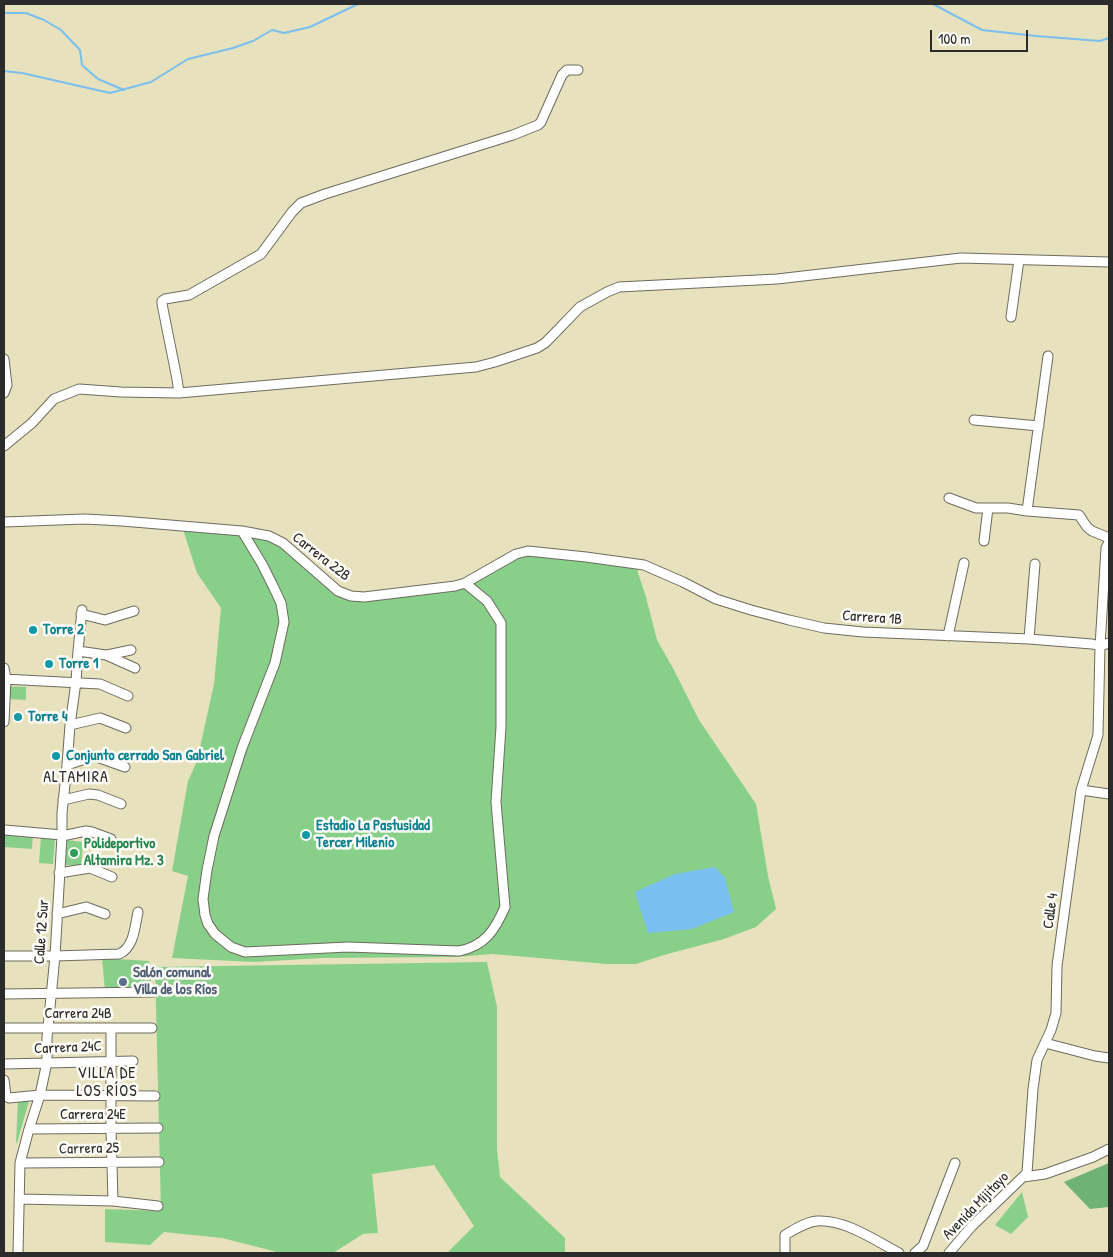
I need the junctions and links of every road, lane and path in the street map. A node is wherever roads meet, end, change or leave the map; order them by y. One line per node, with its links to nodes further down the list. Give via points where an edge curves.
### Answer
1 (578, 70): 8 (street, via 567,70 562,75 538,125 301,203 261,254 189,295 162,301)
2 (1019, 260): 3 (street); 4 (street); 8 (street, via 961,258 777,279 619,287 580,307 537,348 476,367)
3 (1109, 262)
4 (1011, 318)
5 (1048, 356): 10 (street)
6 (4, 359): 7 (street, via 7,385)
7 (4, 393)
8 (179, 393): 11 (street, via 79,389 54,399)
9 (974, 420): 10 (street)
10 (1038, 426): 14 (street)
11 (4, 446)
12 (949, 498): 13 (street, via 976,508)
13 (988, 508): 14 (street); 18 (street)
14 (1027, 511): 17 (street, via 1080,515 1092,531)
15 (4, 522): 16 (street, Carrera 22B, via 85,519)
16 (242, 531): 23 (street, Carrera 22B, via 269,536 283,543 338,591 351,596); 23 (street, via 281,603 284,622 275,663 242,748 214,836 203,899 208,924 215,934 231,947 245,952 348,947 459,951 481,942 499,922 505,907 496,802 501,727 501,623 487,601)
17 (1109, 538)
18 (984, 541)
19 (1109, 542): 28 (street, Calle 4)
20 (964, 563): 25 (street)
21 (1035, 564): 26 (street)
22 (644, 565): 23 (street, Carrera 22B, via 528,551 516,554); 25 (street, Carrera 1B, via 716,599 789,620 863,632)
23 (465, 583)
24 (134, 611): 30 (street, Calle 12 Sur, via 105,620 82,612)
25 (948, 636): 26 (street, Carrera 1B)
26 (1029, 639): 28 (street, Carrera 1B)
27 (1109, 644): 28 (street, Carrera 1B)
28 (1100, 646): 43 (street, Calle 4, via 1098,736)
29 (131, 650): 31 (street)
30 (78, 651): 31 (street); 35 (street, Calle 12 Sur)
31 (106, 655): 33 (street)
32 (4, 668): 34 (street)
33 (135, 668)
34 (5, 679): 35 (street); 36 (street)
35 (76, 682): 37 (street, via 100,684); 39 (street, Calle 12 Sur)
36 (4, 690): 38 (street)
37 (128, 696)
38 (4, 722)
39 (70, 725): 40 (street, via 100,718); 41 (street, Calle 12 Sur)
40 (126, 728)
41 (67, 765): 42 (street, via 94,756); 45 (street, Calle 12 Sur)
42 (125, 767)
43 (1081, 790): 44 (street); 64 (street, Calle 4, via 1057,966 1056,1013)
44 (1109, 794)
45 (63, 800): 46 (street, via 89,794); 48 (street, Calle 12 Sur)
46 (121, 804)
47 (5, 830): 48 (street)
48 (62, 836): 49 (street, via 86,831); 50 (street, Calle 12 Sur)
49 (111, 839)
50 (60, 873): 51 (street, via 90,868); 53 (street, Calle 12 Sur)
51 (112, 877)
52 (138, 912): 56 (street, via 132,937 126,949 119,954)
53 (57, 914): 54 (street, via 86,907); 56 (street, Calle 12 Sur)
54 (105, 914)
55 (4, 956): 56 (street)
56 (55, 956): 59 (street, Calle 12 Sur)
57 (153, 992): 59 (street)
58 (4, 994): 59 (street)
59 (51, 994): 61 (street, Calle 12 Sur)
60 (4, 1028): 61 (street, Carrera 24B)
61 (49, 1028): 62 (street, Carrera 24B); 68 (street, Calle 12 Sur)
62 (111, 1028): 63 (street, Carrera 24B); 66 (street)
63 (152, 1028)
64 (1045, 1042): 65 (street); 82 (street, Calle 4, via 1037,1060 1027,1173)
65 (1109, 1058)
66 (112, 1061): 67 (street, Carrera 24C); 68 (street, Carrera 24C); 72 (street)
67 (133, 1061)
68 (47, 1062): 69 (street, Carrera 24C); 71 (street, Calle 12 Sur)
69 (4, 1064)
70 (4, 1080): 71 (street, via 9,1098)
71 (40, 1095): 72 (street); 75 (street, Calle 12 Sur)
72 (111, 1096): 73 (street); 76 (street)
73 (155, 1096)
74 (158, 1128): 76 (street, Carrera 24E)
75 (29, 1129): 76 (street, Carrera 24E); 80 (street, Calle 12 Sur)
76 (111, 1129): 78 (street)
77 (1109, 1148): 82 (street, via 1045,1174)
78 (112, 1162): 79 (street, Carrera 25); 80 (street, Carrera 25); 84 (street)
79 (159, 1162)
80 (20, 1163): 83 (street, Calle 12 Sur)
81 (955, 1163): 89 (street, via 922,1246)
82 (1022, 1177): 90 (street, Avenida Mijitayo)
83 (19, 1199): 84 (street); 86 (street, Calle 12 Sur)
84 (113, 1201): 85 (street)
85 (158, 1206)
86 (18, 1253)
87 (785, 1253): 88 (street, via 785,1235 816,1221 850,1227)
88 (899, 1253)
89 (916, 1253)
90 (949, 1253)

